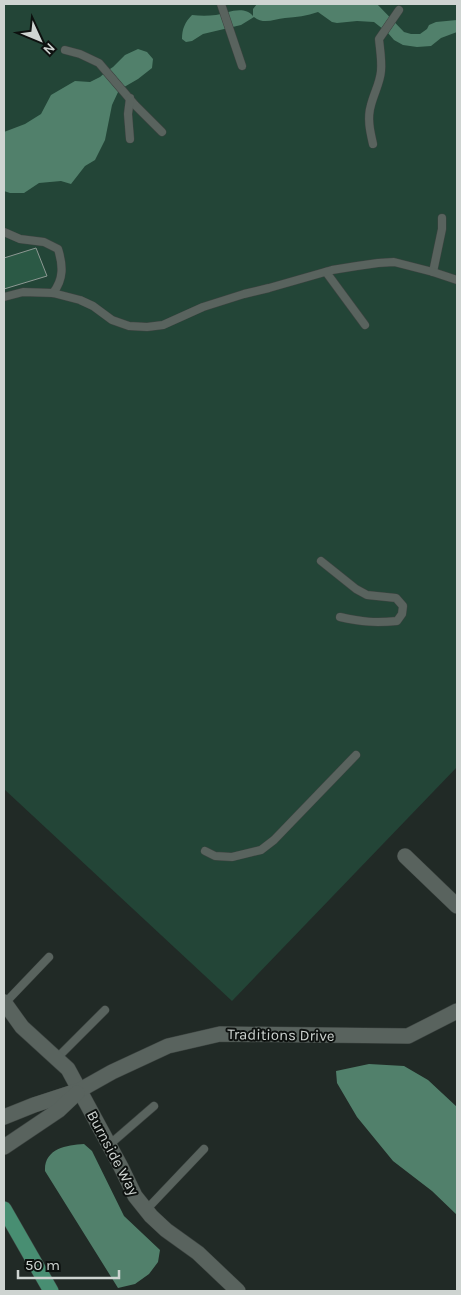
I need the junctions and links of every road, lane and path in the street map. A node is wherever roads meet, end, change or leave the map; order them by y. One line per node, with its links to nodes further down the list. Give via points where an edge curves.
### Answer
1 (221, 4): 4 (lane)
2 (399, 10): 8 (lane, via 379,39 381,72 369,120)
3 (65, 50): 5 (lane, via 99,63)
4 (242, 66)
5 (127, 94): 6 (lane); 7 (lane)
6 (162, 132)
7 (130, 139)
8 (373, 144)
9 (442, 218): 12 (lane)
10 (4, 232): 14 (lane, via 58,249 61,275)
11 (326, 272): 12 (lane, via 394,262); 14 (lane, via 244,294 162,325 147,327 129,326 112,320 80,300); 16 (lane)
12 (433, 272): 13 (lane)
13 (457, 280)
14 (53, 293): 15 (lane, via 23,292)
15 (4, 297)
16 (365, 325)
17 (321, 561): 18 (lane, via 356,589 367,595 396,598 403,606 397,621 373,623)
18 (340, 617)
19 (356, 755): 20 (lane, via 261,850 232,857)
20 (205, 851)
21 (405, 856): 22 (street)
22 (457, 906)
23 (49, 957): 24 (lane)
24 (4, 1002): 27 (street, Burnside Way, via 22,1027)
25 (105, 1010): 27 (lane)
26 (457, 1012): 28 (street, Traditions Drive, via 408,1036 220,1034 168,1046)
27 (57, 1058): 28 (street, Burnside Way, via 68,1069)
28 (80, 1090): 30 (street, Traditions Drive); 31 (street, Burnside Way); 32 (street, Traditions Drive, via 59,1110)
29 (154, 1106): 31 (lane)
30 (4, 1117)
31 (109, 1145): 35 (street, Burnside Way, via 135,1196)
32 (4, 1146)
33 (204, 1149): 35 (lane)
34 (4, 1209): 36 (main road)
35 (146, 1210): 37 (street, Burnside Way)
36 (51, 1291)
37 (238, 1291)

